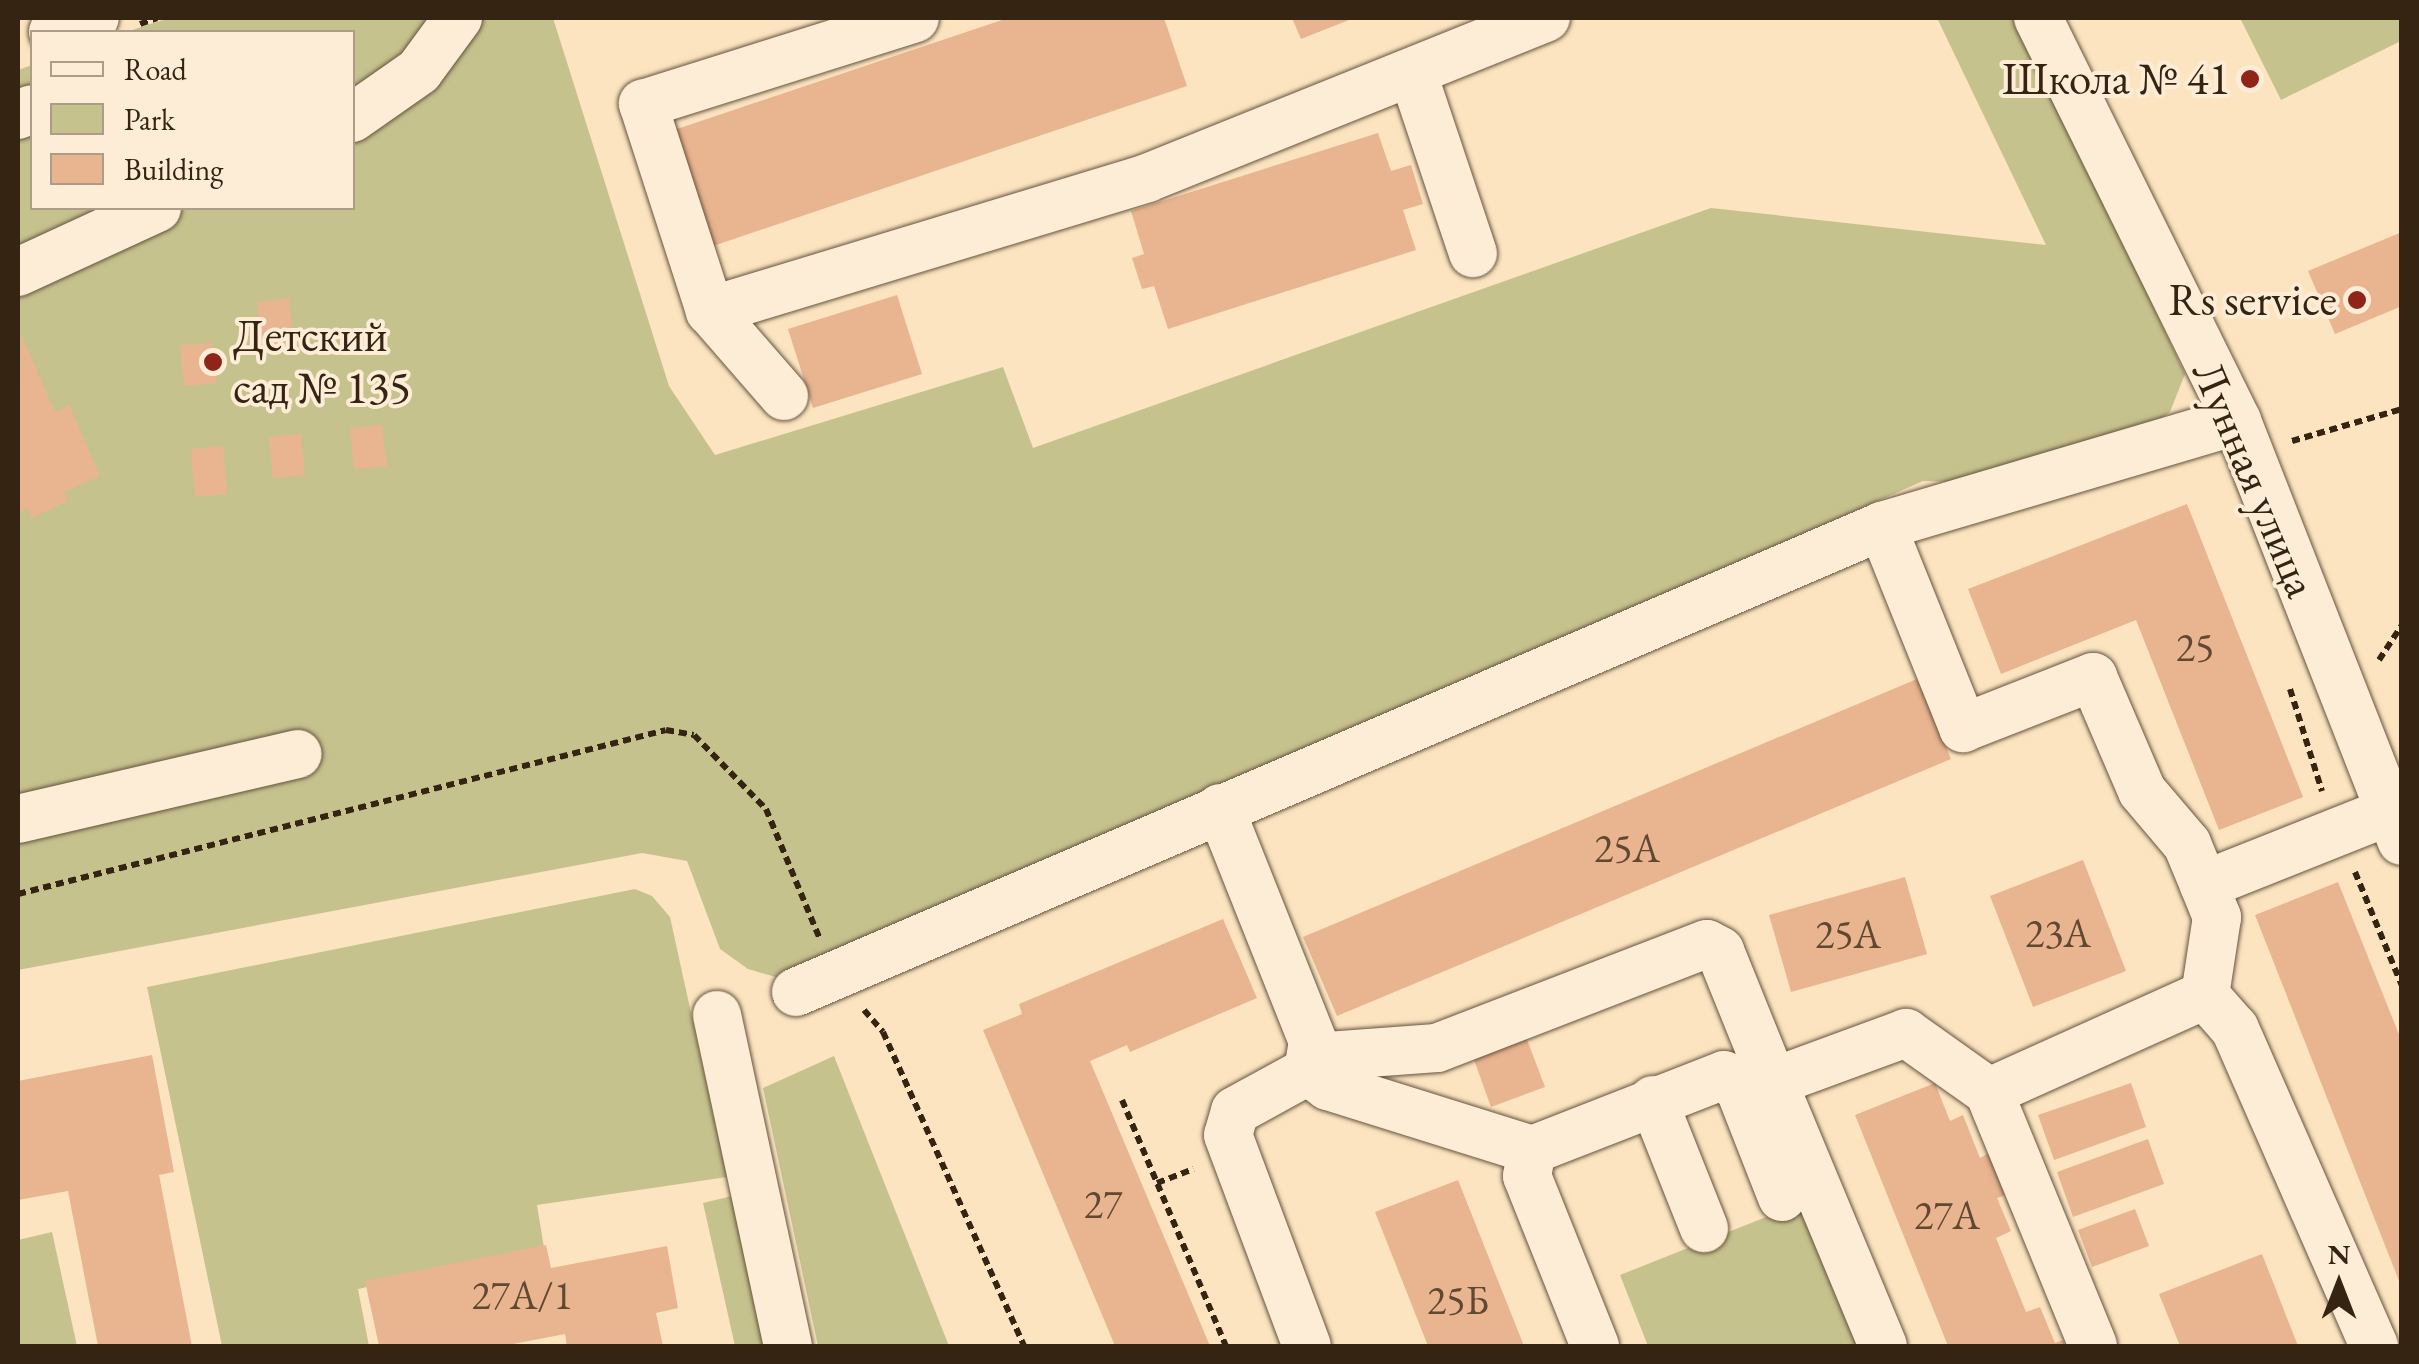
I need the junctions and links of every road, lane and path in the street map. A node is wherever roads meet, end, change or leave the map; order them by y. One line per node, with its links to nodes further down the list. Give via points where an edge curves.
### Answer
1 (95, 18): 6 (street)
2 (458, 18): 8 (street, via 419,71)
3 (915, 18): 12 (street, via 643,104)
4 (1546, 18): 7 (street)
5 (2038, 18): 14 (street, Лунная улица)
6 (59, 30)
7 (1413, 74): 10 (street); 12 (street, via 1147,178)
8 (355, 116)
9 (153, 210): 11 (street)
10 (1472, 253)
11 (18, 272)
12 (710, 311): 13 (street)
13 (784, 396)
14 (2236, 421): 15 (street); 21 (street, Лунная улица)
15 (1882, 526): 19 (street); 22 (street, via 1963,728 2094,677 2142,791 2187,844)
16 (2402, 625): 17 (path)
17 (2374, 668)
18 (298, 754): 20 (street)
19 (1220, 808): 24 (street); 27 (street)
20 (18, 819)
21 (2396, 826): 22 (street)
22 (2204, 885): 25 (street, via 2217,917)
23 (18, 894): 24 (path, via 666,730 694,735 766,809)
24 (815, 983): 36 (path, via 883,1032)
25 (2204, 995): 29 (street); 42 (street, via 2235,1029)
26 (717, 1015): 35 (street)
27 (1311, 1064): 28 (street, via 1437,1048 1707,944 1720,951); 32 (street, via 1328,1086); 38 (street, via 1235,1110 1228,1135)
28 (1773, 1082): 29 (street, via 1906,1032); 40 (street)
29 (1989, 1092): 41 (street)
30 (1122, 1100): 37 (path)
31 (1653, 1100): 32 (street); 33 (street, via 1712,1077 1734,1080); 34 (street)
32 (1532, 1150): 39 (street, via 1527,1176)
33 (1782, 1197)
34 (1704, 1228)
35 (788, 1346)
36 (1024, 1346)
37 (1226, 1346)
38 (1307, 1346)
39 (1595, 1346)
40 (1884, 1346)
41 (2093, 1346)
42 (2374, 1346)

